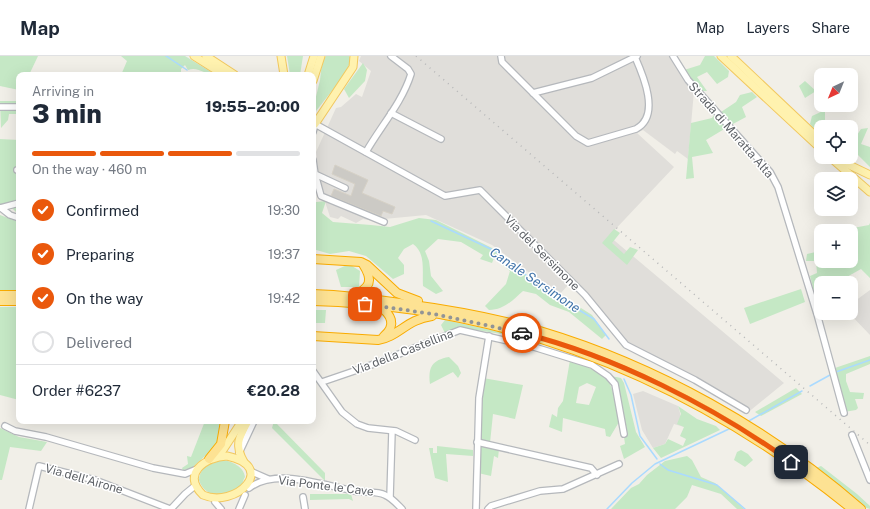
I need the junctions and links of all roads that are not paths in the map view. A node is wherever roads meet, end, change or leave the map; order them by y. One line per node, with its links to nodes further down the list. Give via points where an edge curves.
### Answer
1 (194, 56): 13 (main road)
2 (206, 56): 14 (main road)
3 (281, 56): 12 (main road)
4 (354, 56): 23 (main road, via 353,67)
5 (392, 56): 22 (street, via 411,74)
6 (501, 56): 19 (street, via 502,62)
7 (636, 56): 19 (street, via 592,78); 19 (street, via 648,96 645,119 636,129 588,143 576,136)
8 (673, 56): 57 (street, Strada di Maratta Alta, via 688,80 770,172 778,187)
9 (721, 56): 27 (main road)
10 (731, 56): 25 (main road)
11 (317, 57): 17 (main road); 18 (main road)
12 (281, 64): 15 (main road); 16 (main road)
13 (219, 72)
14 (230, 72)
15 (279, 72)
16 (283, 72)
17 (310, 72)
18 (314, 72)
19 (533, 94)
20 (0, 107): 21 (street)
21 (16, 107)
22 (391, 113): 26 (street); 28 (street)
23 (316, 120)
24 (316, 124): 28 (street, Via del Sersimone)
25 (814, 134)
26 (441, 139)
27 (814, 142)
28 (366, 152): 56 (street, Via del Sersimone, via 446,196 480,190 585,295 626,345 695,380)
29 (838, 164): 35 (main road)
30 (847, 164): 32 (main road)
31 (316, 174): 34 (street)
32 (870, 175)
33 (316, 178): 39 (street, via 321,196)
34 (345, 188)
35 (870, 192)
36 (16, 204): 37 (street)
37 (0, 208): 38 (street)
38 (16, 217)
39 (384, 222)
40 (316, 259): 41 (highway)
41 (361, 262): 45 (highway, via 369,272 370,281 365,290); 50 (highway, via 397,293)
42 (16, 294): 44 (highway)
43 (316, 294): 45 (highway)
44 (0, 295)
45 (352, 296): 50 (highway)
46 (0, 301): 47 (highway)
47 (16, 301)
48 (316, 301): 49 (highway)
49 (378, 306): 50 (highway); 53 (highway, via 390,315 392,325)
50 (440, 312): 53 (highway, via 418,318); 93 (highway, via 549,340 674,392 727,421 782,456); 94 (highway, via 492,319 540,331 620,360 677,386 785,451 840,490)
51 (316, 336): 53 (highway)
52 (489, 336): 55 (street, Via della Castellina, via 460,330); 64 (street, Via della Castellina, via 534,347 592,366 608,376 614,384); 67 (street, via 479,398)
53 (378, 340)
54 (316, 375): 55 (street)
55 (322, 382): 63 (street, via 342,412 357,424)
56 (746, 410)
57 (844, 413)
58 (224, 424): 70 (highway, via 221,444)
59 (240, 424): 69 (main road)
60 (246, 424): 68 (main road, via 238,444)
61 (253, 424): 68 (street)
62 (5, 426): 74 (street, via 14,431 114,458)
63 (392, 431): 66 (street); 83 (street)
64 (624, 434)
65 (852, 435): 77 (street)
66 (415, 440)
67 (477, 442): 75 (street, via 591,468); 91 (street)
68 (239, 454): 73 (main road)
69 (219, 456): 70 (main road); 73 (main road, via 232,457)
70 (209, 459): 72 (main road)
71 (619, 464): 75 (street)
72 (197, 469): 74 (street); 78 (main road)
73 (249, 472): 76 (street, Via Ponte le Cave); 79 (main road); 81 (main road, via 246,486 238,494 219,498)
74 (185, 474): 78 (street)
75 (598, 475): 92 (street, via 564,490 540,491)
76 (268, 479): 79 (street, Via Ponte le Cave, via 259,481); 83 (street, Via Ponte le Cave, via 309,482 360,492 380,493)
77 (870, 480)
78 (196, 482): 81 (main road); 86 (street)
79 (249, 488): 80 (main road)
80 (245, 495): 84 (main road, via 225,503); 88 (street)
81 (204, 496): 84 (main road)
82 (303, 497): 89 (street)
83 (390, 497): 90 (street, Via Ponte le Cave)
84 (215, 502): 87 (street)
85 (29, 509): 86 (street, Via dell'Airone, via 40,466 95,480)
86 (171, 509)
87 (221, 509)
88 (239, 509)
89 (305, 509)
90 (402, 509)
91 (476, 509)
92 (488, 509)
93 (852, 509)
94 (861, 509)

